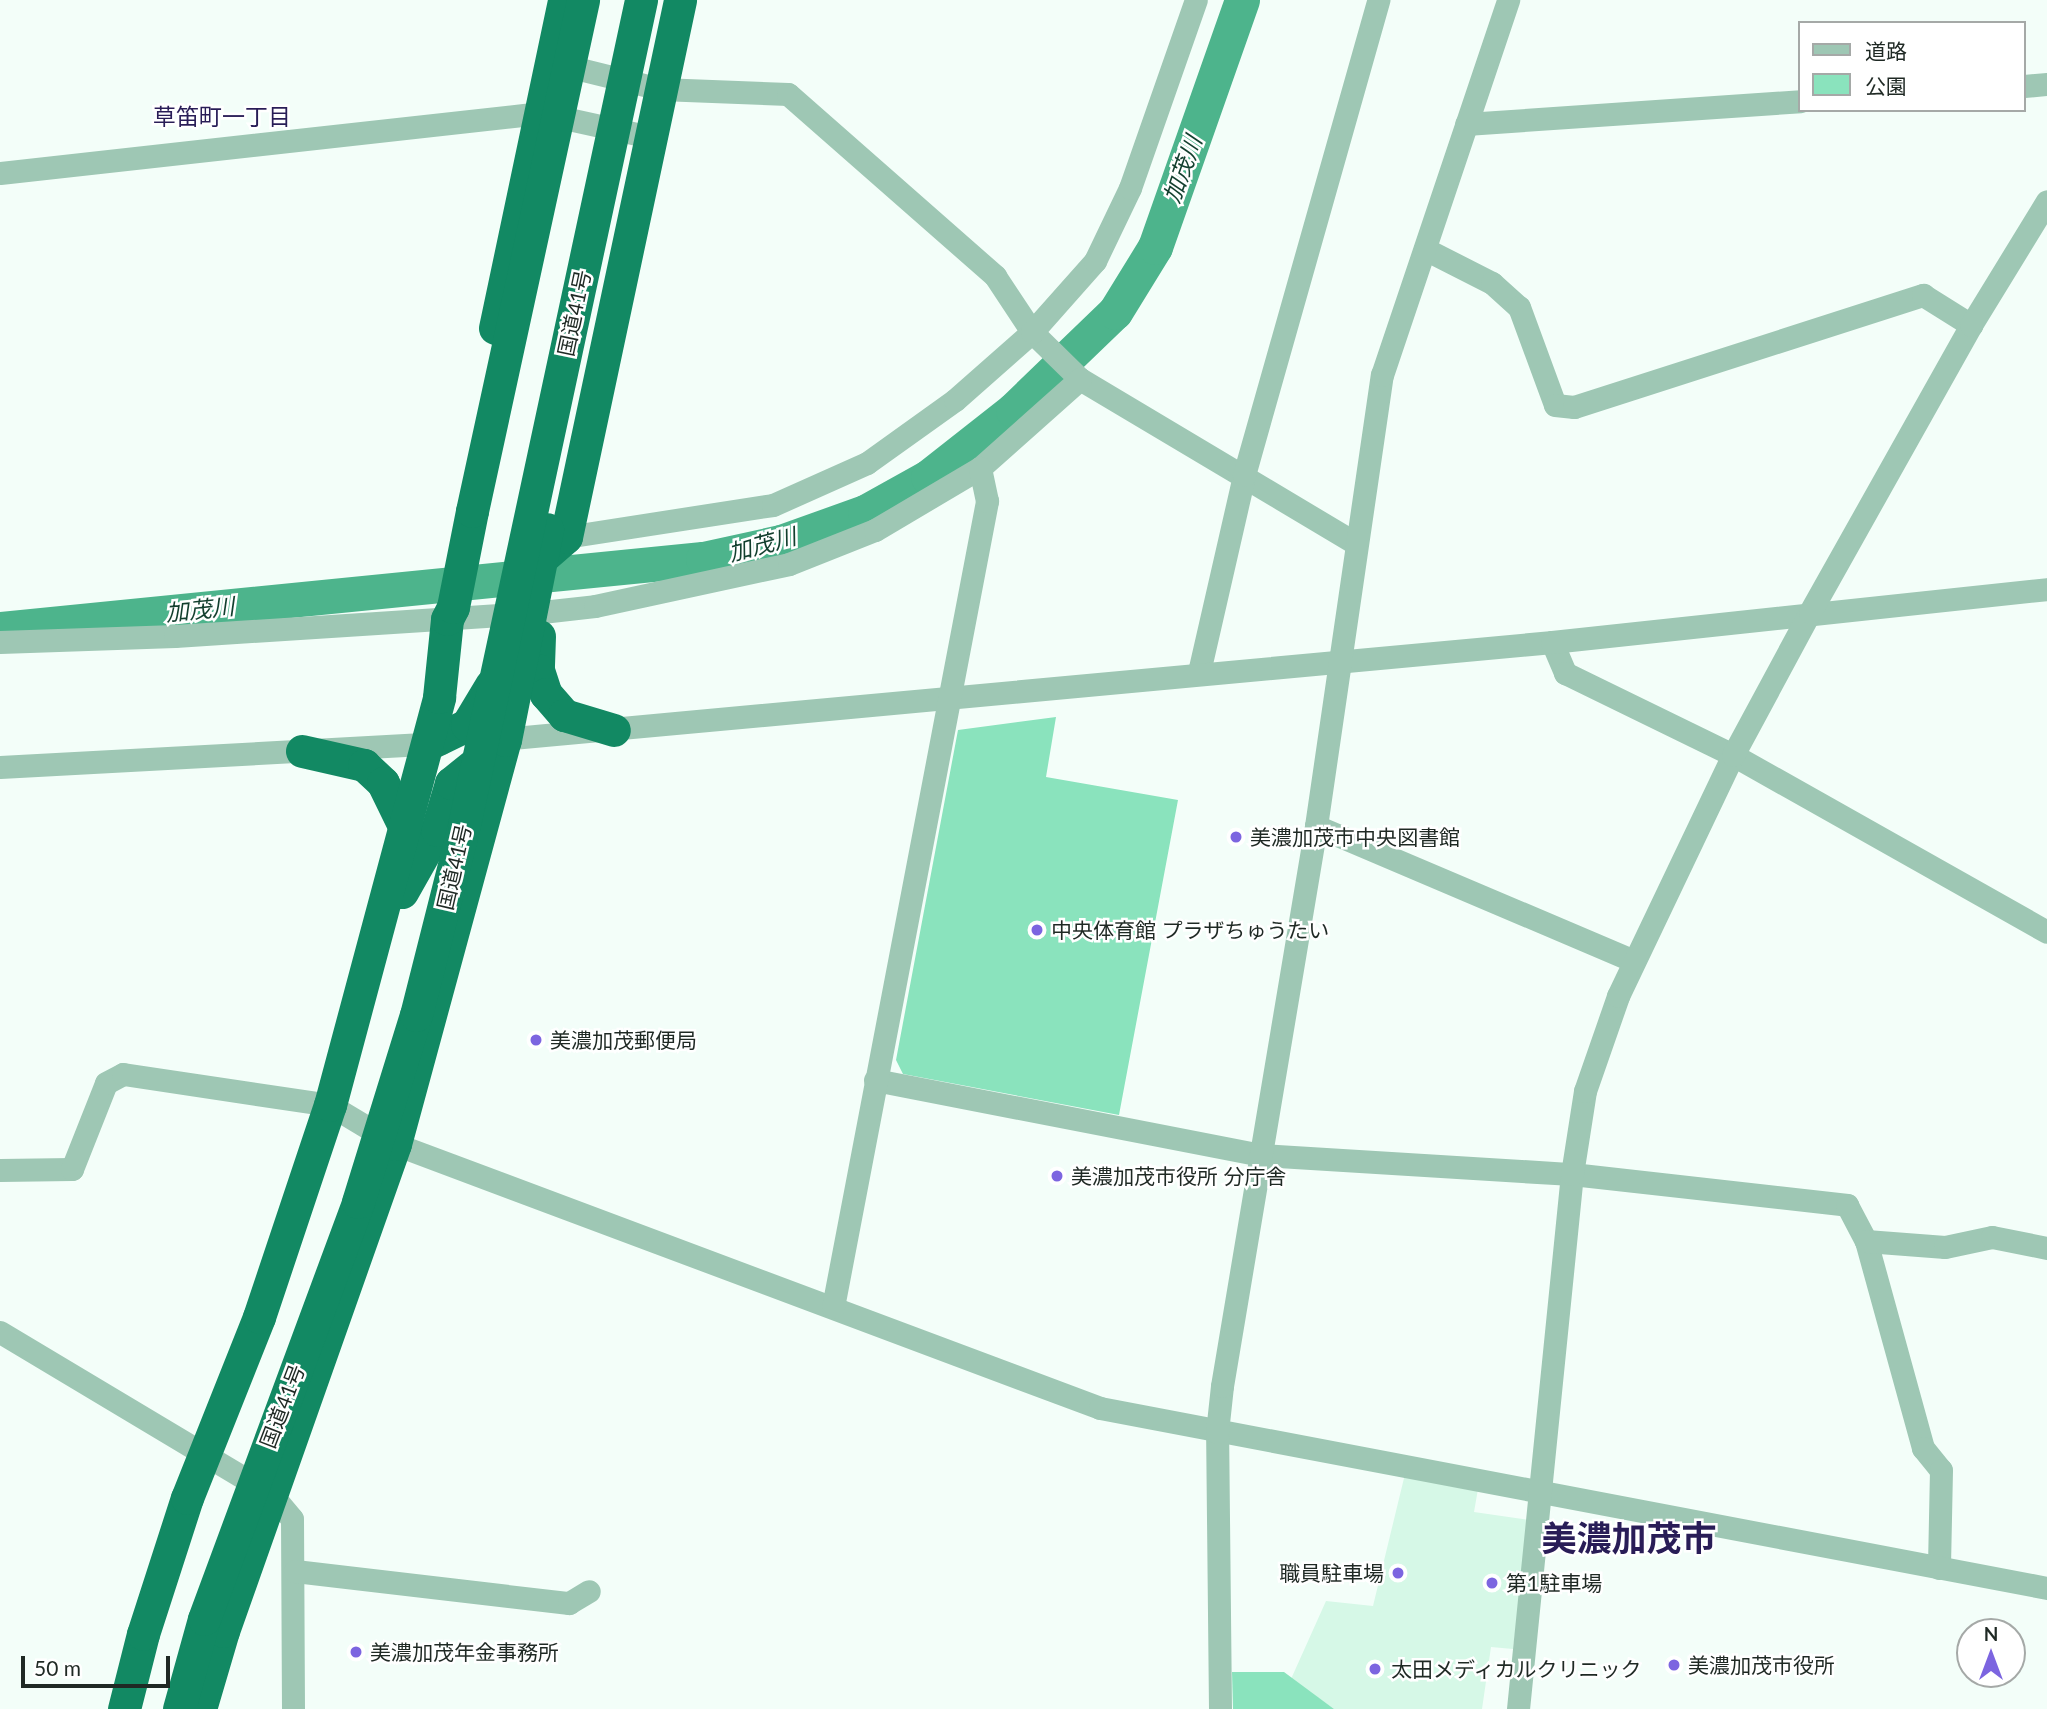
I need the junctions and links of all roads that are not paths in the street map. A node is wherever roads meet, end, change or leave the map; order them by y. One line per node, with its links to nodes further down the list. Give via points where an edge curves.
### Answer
1 (564, 0): 10 (highway)
2 (583, 0): 27 (highway, bridge, via 472,511)
3 (630, 0): 69 (highway, 国道41号, via 410,996 353,1179 219,1540)
4 (641, 0): 70 (highway, 国道41号, bridge, via 464,825 416,1015 358,1202 204,1619)
5 (662, 0): 28 (highway)
6 (680, 0): 13 (highway)
7 (1196, 0): 22 (street, via 1130,188 1096,261)
8 (1378, 0): 25 (street)
9 (1508, 0): 16 (street)
10 (551, 62): 13 (street); 15 (highway)
11 (2047, 84): 12 (street)
12 (2026, 86)
13 (660, 89): 17 (highway); 22 (street, via 788,94 995,276)
14 (1798, 101): 16 (street)
15 (541, 113): 17 (street); 18 (street); 27 (highway)
16 (1466, 124): 20 (street)
17 (650, 137): 28 (highway)
18 (0, 173)
19 (2047, 201): 21 (street)
20 (1425, 249): 21 (street, via 1492,283 1519,307 1555,405 1574,407 1923,295); 26 (street, via 1382,375)
21 (1971, 325): 31 (street)
22 (1032, 332): 23 (street); 28 (street, via 955,400 867,463 773,505)
23 (1080, 379): 24 (street); 25 (street)
24 (980, 468): 28 (street, via 875,530 789,564 596,606); 36 (street, via 987,501)
25 (1244, 475): 26 (street); 35 (street)
26 (1354, 543): 34 (street)
27 (456, 558): 30 (highway)
28 (545, 565): 30 (street); 37 (highway, via 538,670 546,694 564,715); 38 (highway); 39 (highway, via 467,726)
29 (2047, 589): 31 (street)
30 (447, 611): 32 (street); 39 (highway, via 439,697)
31 (1810, 612): 33 (street); 41 (street)
32 (0, 642)
33 (1552, 642): 34 (street); 41 (street, via 1565,673)
34 (1341, 662): 35 (street); 43 (street)
35 (1199, 672): 36 (street)
36 (948, 698): 37 (street); 48 (street)
37 (614, 730): 38 (street)
38 (505, 740): 39 (street); 47 (highway, via 451,783 437,830 397,902 380,961); 50 (highway)
39 (428, 744): 40 (street); 44 (highway)
40 (302, 751): 42 (street); 44 (highway, via 364,765 383,783)
41 (1733, 755): 45 (street); 46 (street)
42 (0, 767)
43 (1316, 826): 46 (street); 51 (street)
44 (405, 828): 47 (highway)
45 (2047, 932)
46 (1634, 961): 53 (street, via 1585,1091)
47 (360, 994): 49 (highway)
48 (875, 1080): 51 (street); 56 (street)
49 (330, 1105): 50 (street); 52 (street, via 123,1074 106,1083 72,1169); 59 (highway, via 259,1317)
50 (394, 1144): 56 (street); 61 (highway)
51 (1260, 1155): 53 (street); 58 (street)
52 (0, 1170)
53 (1572, 1174): 54 (street, via 1847,1205); 60 (street)
54 (1866, 1241): 55 (street, via 1945,1247 1992,1237); 64 (street, via 1923,1448 1941,1470)
55 (2047, 1248)
56 (833, 1307): 58 (street, via 1100,1408)
57 (0, 1332): 59 (street)
58 (1217, 1432): 60 (street); 73 (street)
59 (203, 1455): 61 (street); 68 (highway, via 143,1634)
60 (1541, 1492): 64 (street); 74 (street)
61 (272, 1495): 62 (highway); 63 (street, via 292,1519)
62 (259, 1530): 63 (street); 71 (highway)
63 (293, 1542): 65 (street)
64 (1939, 1568): 66 (street)
65 (295, 1571): 67 (street, via 569,1603); 72 (street)
66 (2047, 1588)
67 (589, 1591)
68 (124, 1709)
69 (168, 1709)
70 (178, 1709)
71 (200, 1709)
72 (293, 1709)
73 (1220, 1709)
74 (1518, 1709)

